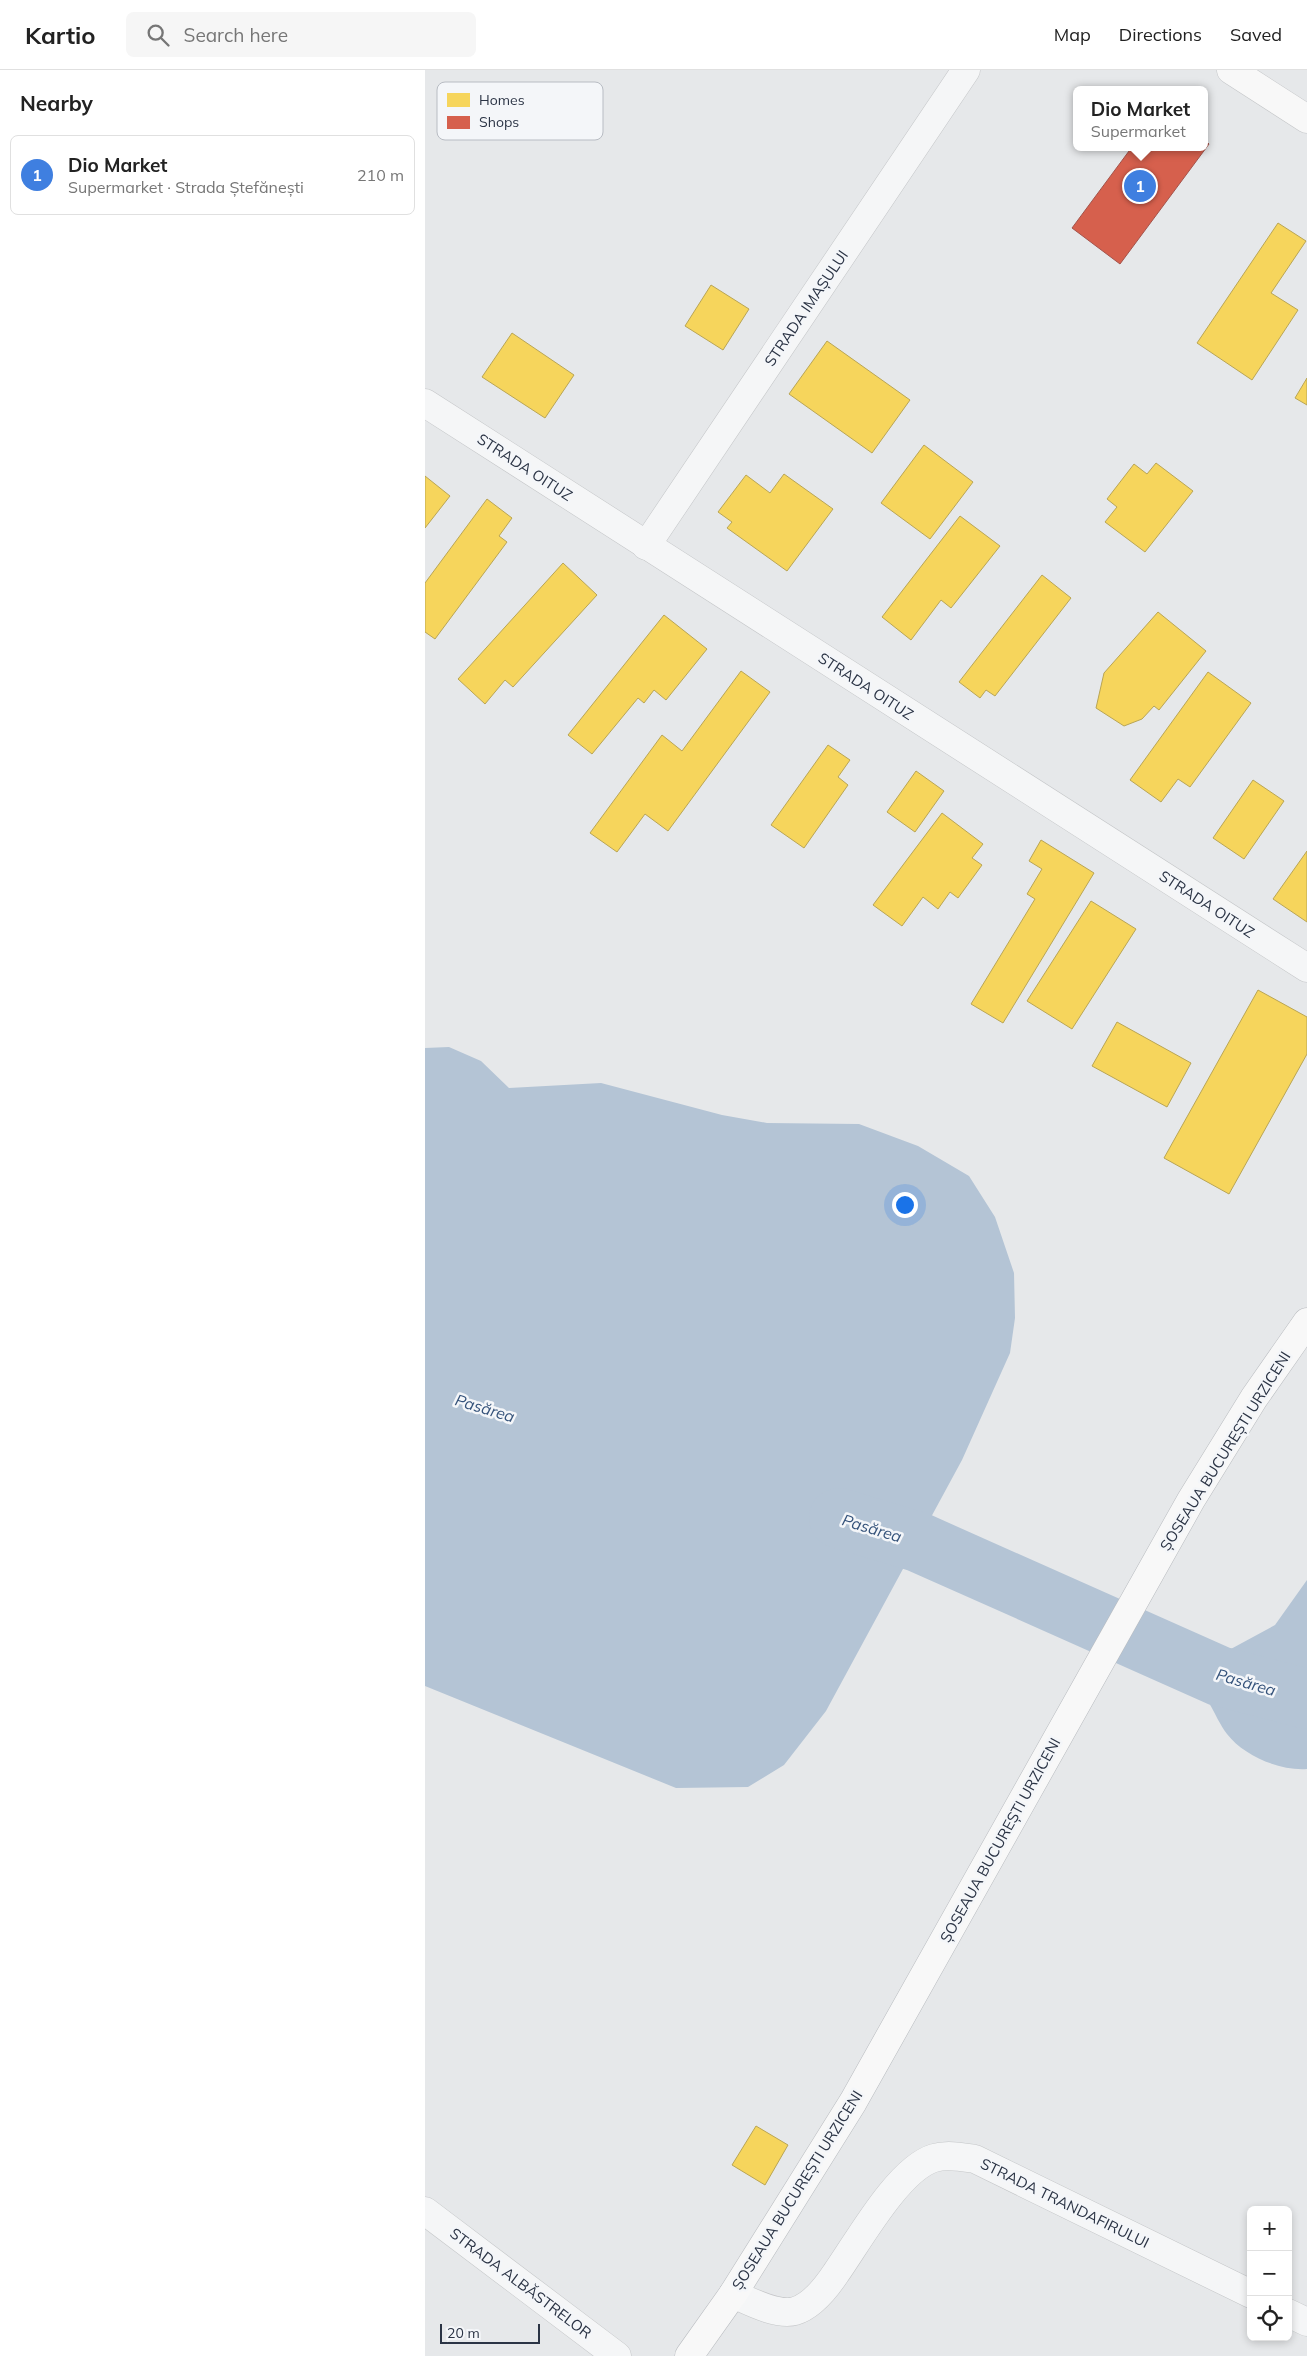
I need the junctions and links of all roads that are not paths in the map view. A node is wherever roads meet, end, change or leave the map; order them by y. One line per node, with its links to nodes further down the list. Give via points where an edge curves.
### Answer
1 (966, 70): 5 (street, STRADA IMAȘULUI)
2 (1231, 70): 3 (main road)
3 (1307, 119)
4 (425, 403): 5 (street, STRADA OITUZ)
5 (646, 546): 6 (street, STRADA OITUZ)
6 (1307, 968)
7 (1307, 1322): 10 (main road, ȘOSEAUA BUCUREȘTI URZICENI, via 1254,1398 1191,1500 853,2102)
8 (425, 2211): 13 (street, STRADA ALBĂSTRELOR)
9 (1247, 2292): 10 (street, STRADA TRANDAFIRULUI, via 975,2158 951,2156 933,2158 912,2170 896,2187 828,2286 811,2302 794,2312 769,2310)
10 (733, 2294): 14 (main road, ȘOSEAUA BUCUREȘTI URZICENI)
11 (1292, 2315): 12 (street)
12 (1307, 2322)
13 (617, 2356)
14 (689, 2356)

